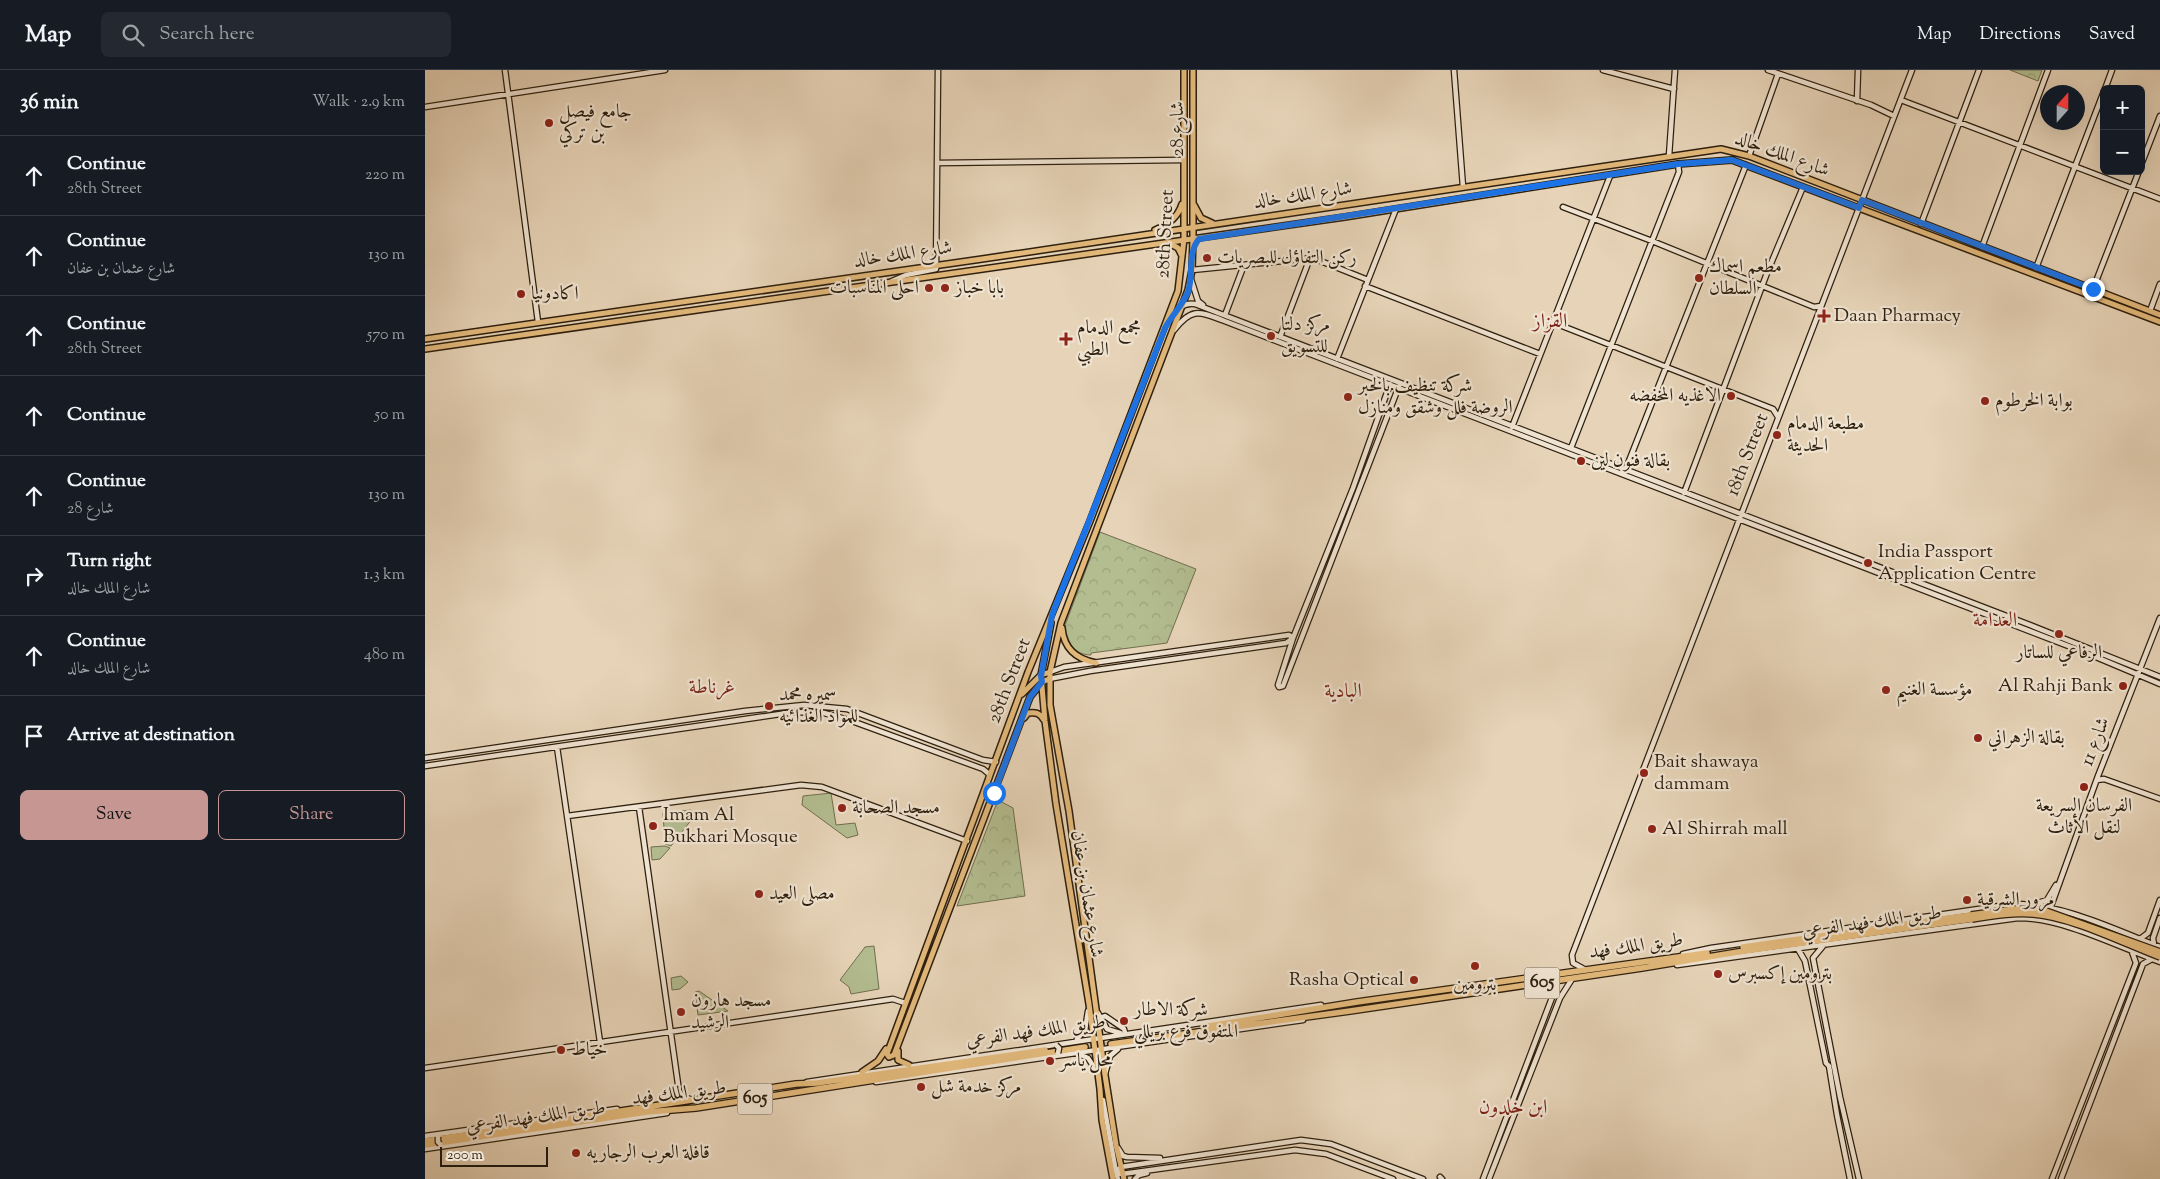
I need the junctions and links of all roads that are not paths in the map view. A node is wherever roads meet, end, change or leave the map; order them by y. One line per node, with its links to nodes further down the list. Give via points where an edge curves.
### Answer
1 (505, 70): 18 (street)
2 (665, 70): 18 (street)
3 (938, 70): 31 (street)
4 (1184, 70): 30 (main road, 28th Street)
5 (1193, 70): 42 (main road, شارع 28)
6 (1454, 70): 37 (street)
7 (1603, 70): 17 (street)
8 (1675, 70): 17 (street)
9 (1769, 70): 15 (street)
10 (1858, 70): 20 (street)
11 (1912, 70): 19 (street, 18th Street)
12 (1979, 70): 25 (street)
13 (2048, 70): 26 (street)
14 (2112, 70): 16 (street)
15 (1778, 74): 20 (street); 29 (street)
16 (2106, 85)
17 (1674, 89): 28 (street)
18 (508, 95): 22 (street); 80 (street)
19 (1901, 100): 23 (street, 18th Street); 25 (street)
20 (1857, 101): 23 (street)
21 (2100, 101): 34 (street)
22 (425, 107)
23 (1894, 116): 43 (street, 18th Street)
24 (2160, 116): 27 (street)
25 (1959, 123): 26 (street); 49 (street)
26 (2020, 146): 34 (street); 58 (street)
27 (2145, 155)
28 (1669, 156): 29 (main road, شارع الملك خالد, via 1721,149); 37 (main road, شارع الملك خالد)
29 (1749, 156): 43 (main road, شارع الملك خالد)
30 (1183, 160): 31 (street); 40 (main road, 28th Street)
31 (937, 163): 64 (street)
32 (1678, 164): 33 (main road, شارع الملك خالد, via 1721,159); 36 (main road, شارع الملك خالد); 56 (street, via 1679,172)
33 (1746, 165): 38 (main road, شارع الملك خالد); 62 (street)
34 (2075, 167): 39 (street); 65 (street)
35 (2137, 175): 39 (street)
36 (1610, 176): 46 (main road, شارع الملك خالد); 47 (street)
37 (1463, 187): 48 (main road, شارع الملك خالد)
38 (1803, 187): 45 (main road, شارع الملك خالد); 72 (street)
39 (2132, 188): 41 (street); 73 (street)
40 (1184, 196): 51 (main road, 28th Street); 52 (main road, via 1181,209 1169,223)
41 (2160, 199)
42 (1193, 200): 48 (main road, via 1201,218); 50 (main road, شارع 28)
43 (1862, 200): 45 (street, 18th Street); 49 (main road, شارع الملك خالد)
44 (1563, 208): 47 (street)
45 (1859, 208): 75 (street, 18th Street); 82 (main road, شارع الملك خالد)
46 (1396, 209): 53 (main road, شارع الملك خالد); 68 (street)
47 (1593, 218): 56 (street); 81 (street)
48 (1217, 224): 50 (main road, شارع الملك خالد)
49 (1921, 224): 58 (main road, شارع الملك خالد)
50 (1193, 227): 51 (main road, شارع الملك خالد); 54 (main road, شارع 28)
51 (1184, 228): 52 (main road, شارع الملك خالد); 55 (main road, 28th Street)
52 (1149, 233): 64 (main road, شارع الملك خالد)
53 (1204, 236): 54 (main road, شارع الملك خالد); 59 (main road)
54 (1193, 238): 55 (main road, شارع الملك خالد); 59 (main road, شارع 28)
55 (1184, 239): 57 (main road, شارع الملك خالد); 60 (main road, 28th Street)
56 (1652, 241): 62 (street); 87 (street)
57 (1166, 242): 60 (main road, via 1178,248); 69 (main road, شارع الملك خالد)
58 (1982, 247): 65 (main road, شارع الملك خالد)
59 (1192, 251): 66 (main road, شارع 28)
60 (1183, 258): 83 (main road, 28th Street, via 1178,291)
61 (1310, 258): 63 (street); 68 (street); 85 (street)
62 (1707, 263): 72 (street); 91 (street)
63 (1244, 265): 66 (street); 78 (street)
64 (936, 266): 69 (street, via 934,271 906,275); 80 (main road, شارع الملك خالد)
65 (2036, 268): 73 (main road, شارع الملك خالد)
66 (1192, 270): 67 (main road, شارع 28)
67 (1191, 279): 74 (main road, شارع 28); 76 (street, via 1198,301)
68 (1368, 280): 71 (street)
69 (889, 282): 88 (main road, شارع الملك خالد)
70 (2160, 284): 77 (street)
71 (1365, 286): 89 (street); 90 (street)
72 (1763, 288): 75 (street, via 1814,307); 94 (street)
73 (2093, 289): 77 (main road, شارع الملك خالد)
74 (1181, 306): 76 (street, via 1189,303); 83 (street); 84 (main road, شارع 28)
75 (1821, 306): 95 (street, 18th Street)
76 (1208, 309): 78 (street)
77 (2150, 311): 79 (main road, شارع الملك خالد)
78 (1225, 315): 85 (street)
79 (2160, 315)
80 (538, 322): 86 (main road, شارع الملك خالد)
81 (1552, 322): 87 (street); 89 (street)
82 (2160, 322)
83 (1165, 328): 102 (main road, 28th Street)
84 (1174, 330): 92 (street, via 1191,314 1202,313); 104 (main road, شارع 28)
85 (1280, 337): 90 (street)
86 (425, 339)
87 (1611, 346): 91 (street); 97 (street)
88 (425, 349)
89 (1540, 354): 96 (street)
90 (1337, 359): 92 (street)
91 (1666, 367): 94 (street); 98 (street)
92 (1390, 382): 93 (street); 105 (street, via 1353,488)
93 (1399, 385): 96 (street); 99 (street); 105 (street, via 1283,686 1279,687)
94 (1724, 390): 95 (street, via 1773,409); 100 (street)
95 (1778, 418): 101 (street, 18th Street)
96 (1512, 426): 97 (street)
97 (1571, 448): 98 (street)
98 (1626, 470): 99 (street); 100 (street)
99 (1614, 471): 101 (street)
100 (1684, 492): 101 (street)
101 (1740, 517): 107 (street, 18th Street, via 2038,628); 110 (street); 151 (street, via 1572,955 1573,963)
102 (1052, 615): 109 (main road, شارع عثمان بن عفان); 115 (main road, 28th Street)
103 (2160, 618): 107 (street, شارع 11)
104 (1061, 623): 106 (main road, via 1067,647 1075,656); 108 (main road, شارع 28)
105 (1293, 638): 106 (street, via 1289,635); 112 (street, via 1286,643)
106 (1096, 663): 108 (street)
107 (2140, 670): 110 (street, شارع 11); 111 (street, 18th Street)
108 (1050, 672): 109 (main road); 112 (main road, شارع عثمان بن عفان)
109 (1041, 676): 113 (main road, شارع عثمان بن عفان); 115 (main road)
110 (2138, 676): 114 (street); 125 (street, شارع 11)
111 (2160, 677)
112 (1049, 679): 113 (main road); 159 (main road, شارع عثمان بن عفان, via 1050,705 1069,811)
113 (1042, 682): 116 (main road, شارع عثمان بن عفان); 117 (main road, 28th Street, via 1030,697)
114 (2160, 684)
115 (1019, 697): 121 (main road, 28th Street)
116 (1045, 721): 117 (main road, via 1035,712 1028,713); 157 (main road, شارع عثمان بن عفان)
117 (1021, 722): 169 (main road, 28th Street)
118 (557, 747): 122 (street); 123 (street, via 795,712 824,713); 128 (street)
119 (425, 758): 120 (street, via 745,710 804,705 847,710)
120 (983, 760): 121 (street); 123 (street)
121 (996, 762): 124 (main road, 28th Street)
122 (425, 766)
123 (977, 767): 124 (street, via 989,774)
124 (989, 780): 129 (main road, 28th Street)
125 (2097, 780): 126 (street, via 2104,779); 130 (street, شارع 11)
126 (2160, 799)
127 (639, 807): 128 (street); 129 (street, via 801,785 822,786); 162 (street)
128 (567, 816): 171 (street)
129 (967, 840): 156 (main road, 28th Street)
130 (2060, 878): 132 (street, شارع 11, via 2047,900); 133 (street, شارع 11)
131 (2160, 900): 137 (street, via 2148,933)
132 (2031, 905): 133 (street, طريق الملك فهد الفرعي); 144 (street, طريق الملك فهد الفرعي, via 1968,910)
133 (2051, 908): 136 (street, شارع 11); 137 (street, طريق الملك فهد الفرعي)
134 (1972, 917): 143 (highway, طريق الملك فهد / 605, bridge, via 2014,909 2046,911); 144 (highway, طريق الملك فهد / 605); 145 (highway, طريق الملك فهد / 605, bridge, via 2017,913 2045,916); 150 (highway, طريق الملك فهد / 605)
135 (2160, 918): 138 (street)
136 (2047, 920): 139 (street, طريق الملك فهد الفرعي, via 2005,919); 142 (street, طريق الملك فهد الفرعي)
137 (2140, 939): 138 (street, طريق الملك فهد الفرعي)
138 (2154, 945): 140 (street, طريق الملك فهد الفرعي)
139 (1824, 946): 141 (street, طريق الملك فهد الفرعي); 146 (street)
140 (2160, 947)
141 (1798, 949): 148 (street); 150 (street, طريق الملك فهد الفرعي)
142 (2132, 952): 147 (street, طريق الملك فهد الفرعي); 211 (street, via 2136,963)
143 (2160, 952)
144 (1674, 956): 151 (highway, طريق الملك فهد / 605)
145 (2160, 957)
146 (1813, 958): 148 (street, via 1807,956); 210 (street)
147 (2153, 959): 149 (street, طريق الملك فهد الفرعي); 212 (street, via 2143,964)
148 (1805, 961): 209 (street)
149 (2160, 962)
150 (1642, 968): 152 (highway, طريق الملك فهد / 605)
151 (1584, 969): 158 (highway, طريق الملك فهد / 605)
152 (1572, 978): 153 (highway, طريق الملك فهد / 605); 155 (street)
153 (1543, 982): 154 (street, via 1553,986); 160 (highway, طريق الملك فهد / 605)
154 (1553, 995): 155 (street, via 1557,993); 207 (street)
155 (1560, 998): 208 (street)
156 (905, 1003): 162 (street, via 893,999); 166 (main road, 28th Street)
157 (1089, 1004): 167 (main road, شارع عثمان بن عفان); 170 (street, via 1085,1030)
158 (1341, 1004): 160 (highway, طريق الملك فهد / 605, via 1111,1043); 165 (street, طريق الملك فهد الفرعي, via 1301,1007)
159 (1097, 1011): 161 (street); 168 (main road, شارع عثمان بن عفان)
160 (1350, 1011): 172 (street, طريق الملك فهد الفرعي)
161 (1100, 1018): 163 (street, via 1105,1016); 163 (street, via 1107,1030)
162 (672, 1031): 171 (street); 187 (street, via 679,1091)
163 (1125, 1033): 164 (street)
164 (1131, 1034): 165 (street, طريق الملك فهد الفرعي); 168 (street, طريق الملك فهد الفرعي)
165 (1139, 1034): 172 (street, bridge, via 1137,1040)
166 (893, 1038): 169 (main road, via 887,1054 889,1057 894,1056); 181 (main road, via 878,1062)
167 (1093, 1038): 168 (street, طريق الملك فهد الفرعي); 170 (street, طريق الملك فهد الفرعي); 175 (main road, شارع عثمان بن عفان)
168 (1100, 1038): 176 (main road, شارع عثمان بن عفان)
169 (899, 1040): 179 (main road, via 898,1058)
170 (1071, 1041): 173 (street, طريق الملك فهد الفرعي)
171 (600, 1042): 180 (street)
172 (1141, 1043): 174 (street, طريق الملك فهد الفرعي)
173 (1055, 1045): 178 (street, bridge, via 1059,1048); 179 (street, طريق الملك فهد الفرعي)
174 (1122, 1047): 176 (street, طريق الملك فهد الفرعي); 183 (street, via 1110,1056)
175 (1094, 1050): 176 (street, طريق الملك فهد الفرعي); 177 (street, طريق الملك فهد الفرعي); 182 (main road, شارع عثمان بن عفان)
176 (1101, 1050): 183 (main road, شارع عثمان بن عفان)
177 (1075, 1053): 178 (street, طريق الملك فهد الفرعي); 182 (street, via 1088,1058)
178 (1056, 1055): 185 (street, طريق الملك فهد الفرعي)
179 (909, 1065): 181 (street, طريق الملك فهد الفرعي)
180 (425, 1068)
181 (861, 1072): 184 (street, طريق الملك فهد الفرعي)
182 (1098, 1074): 186 (main road, شارع عثمان بن عفان)
183 (1105, 1075): 195 (main road, شارع عثمان بن عفان)
184 (796, 1084): 185 (highway, طريق الملك فهد / 605, via 1084,1045); 187 (highway, طريق الملك فهد / 605)
185 (857, 1084): 189 (highway, طريق الملك فهد / 605)
186 (1100, 1089): 200 (street); 202 (main road, شارع عثمان بن عفان, via 1101,1120)
187 (691, 1100): 188 (highway, طريق الملك فهد / 605)
188 (633, 1108): 190 (street, طريق الملك فهد الفرعي, via 579,1113); 192 (highway, طريق الملك فهد / 605)
189 (681, 1110): 193 (highway, طريق الملك فهد / 605, via 647,1112); 194 (street, طريق الملك فهد الفرعي)
190 (440, 1135): 191 (street, طريق الملك فهد الفرعي); 194 (street, bridge, via 437,1142)
191 (425, 1136)
192 (425, 1140)
193 (425, 1145)
194 (443, 1145): 196 (street, طريق الملك فهد الفرعي)
195 (1116, 1145): 197 (street, via 1123,1156 1133,1159); 198 (main road, شارع عثمان بن عفان)
196 (425, 1149)
197 (1176, 1158): 198 (street); 206 (street, via 1309,1140 1331,1144)
198 (1121, 1167): 200 (street); 201 (main road, شارع عثمان بن عفان)
199 (1161, 1169): 201 (street); 204 (street); 205 (street, via 1295,1150 1326,1154)
200 (1116, 1172): 201 (street); 203 (street)
201 (1123, 1176)
202 (1113, 1179)
203 (1118, 1179)
204 (1135, 1179)
205 (1393, 1179)
206 (1423, 1179)
207 (1483, 1179)
208 (1489, 1179)
209 (1850, 1179)
210 (1859, 1179)
211 (2054, 1179)
212 (2061, 1179)

